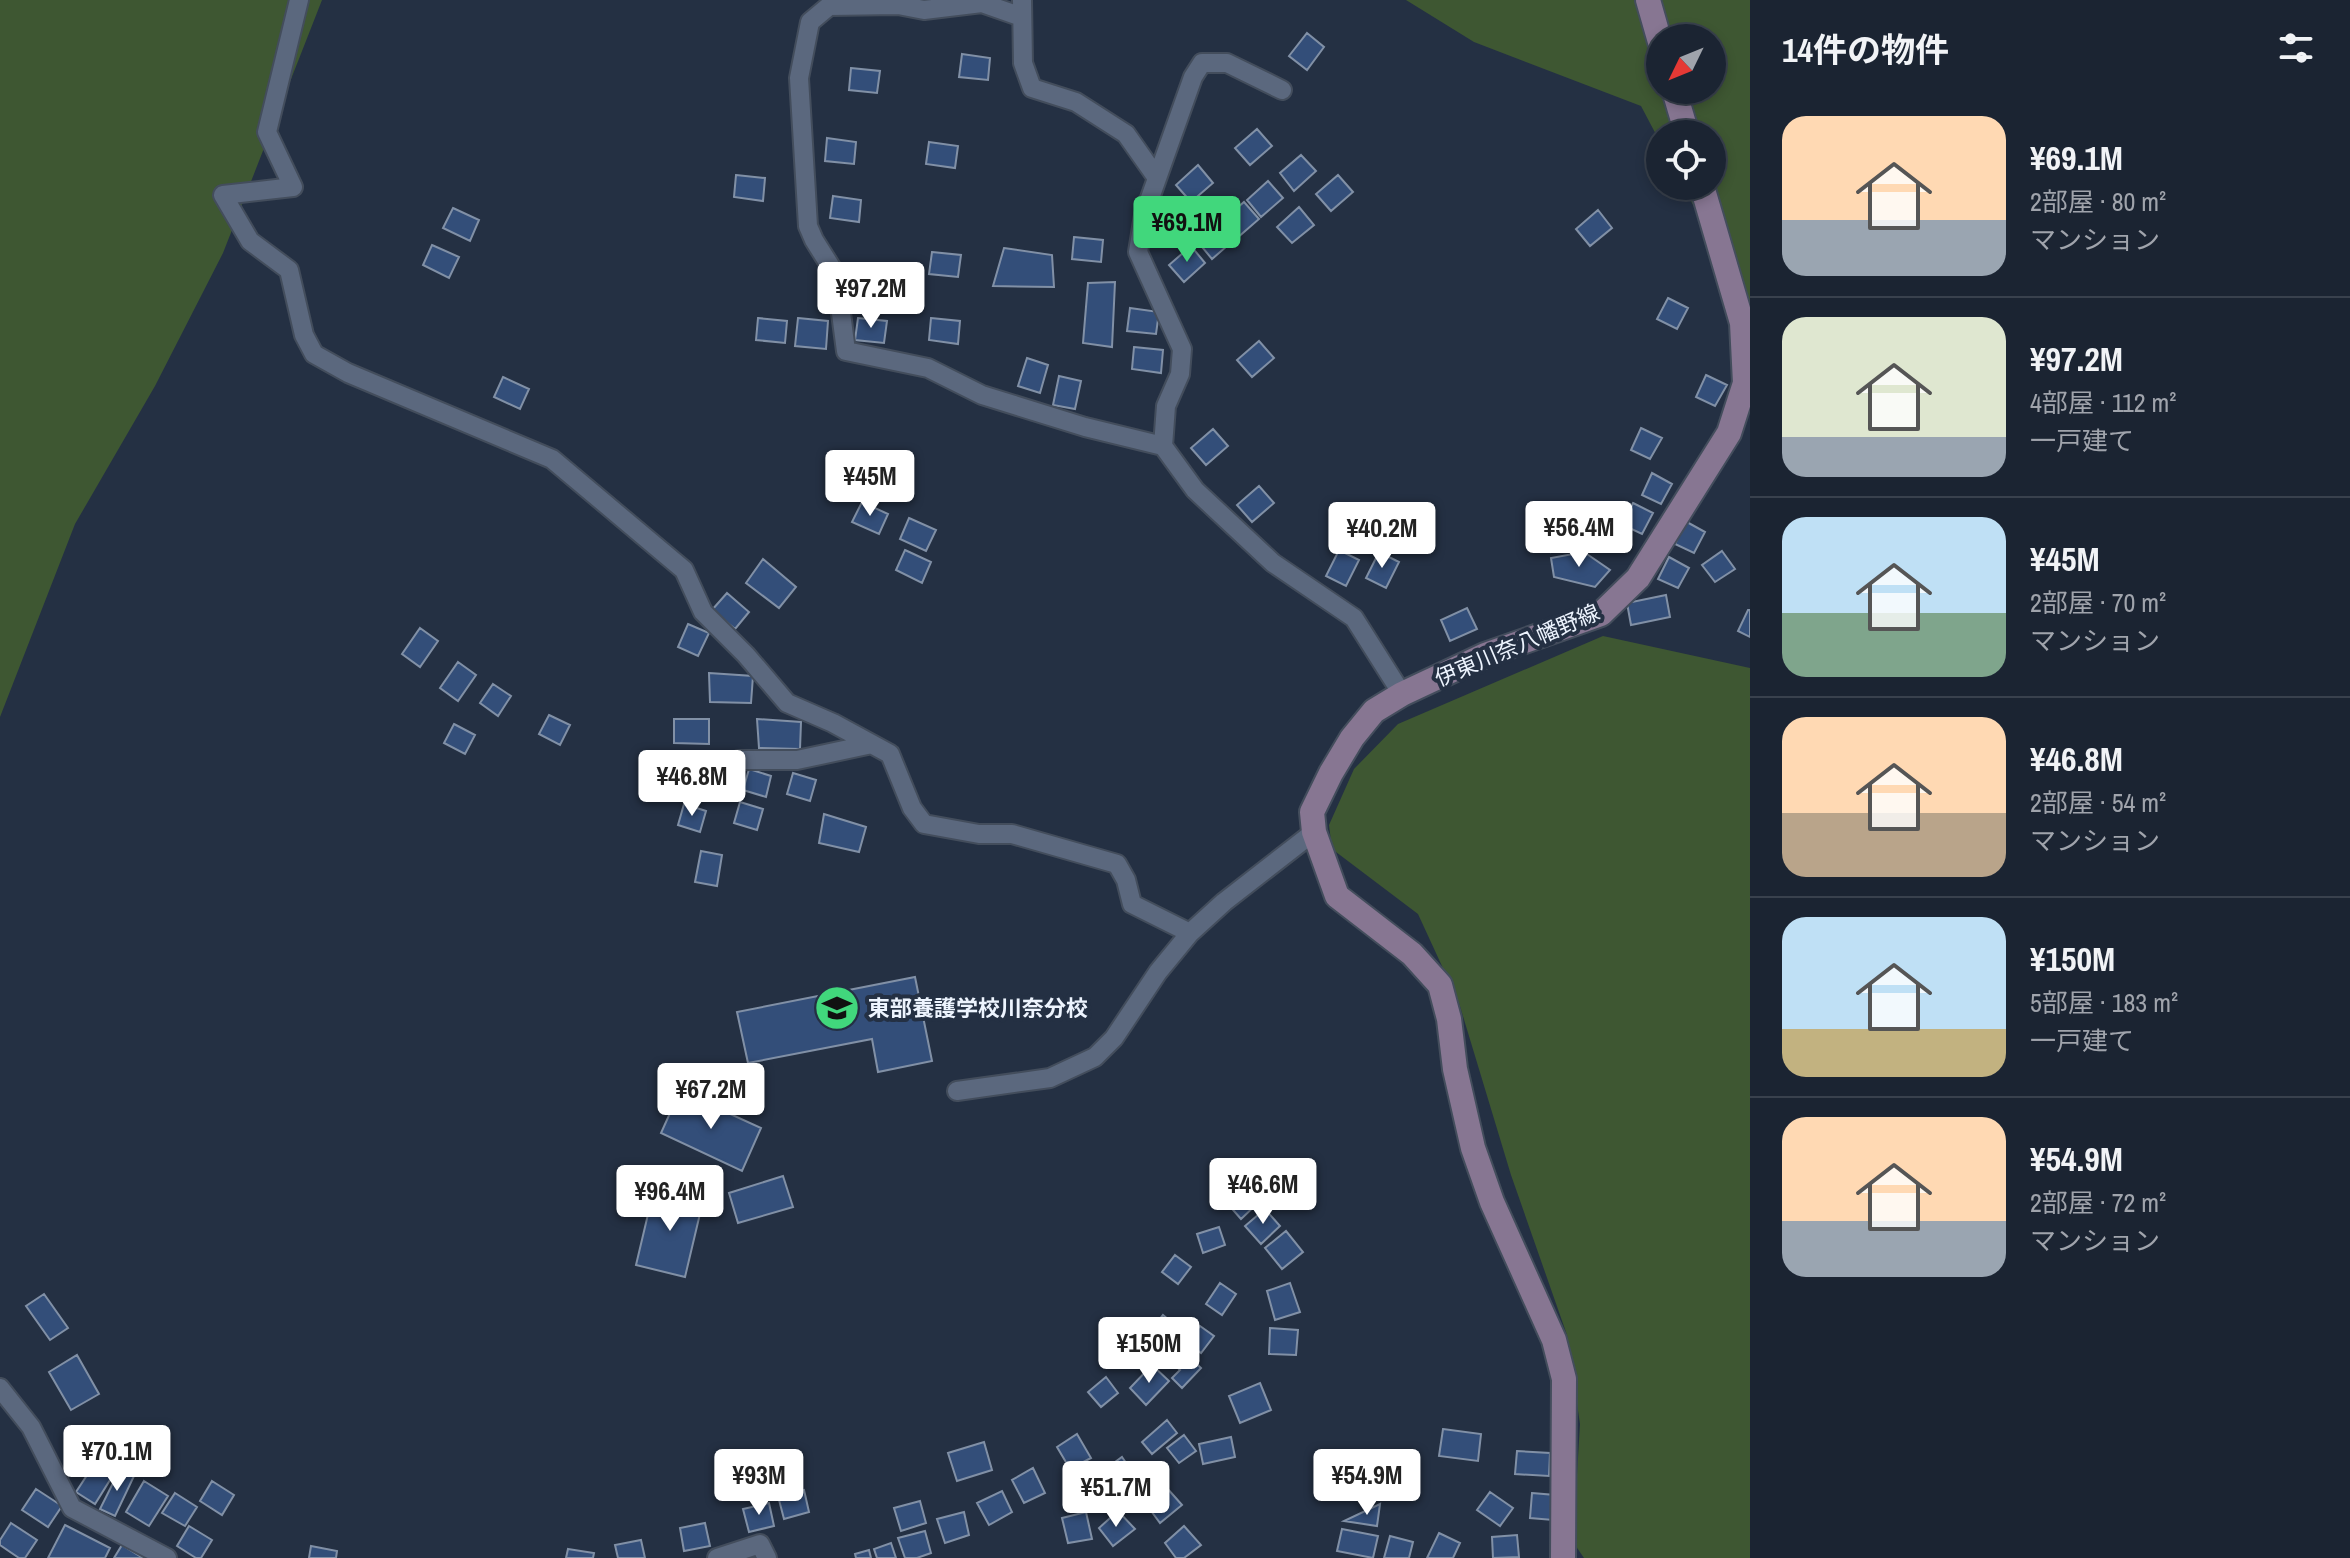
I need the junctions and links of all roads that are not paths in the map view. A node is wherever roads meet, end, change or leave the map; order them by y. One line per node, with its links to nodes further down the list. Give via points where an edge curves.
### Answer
1 (299, 0): 10 (street, via 267,132 293,187 223,195 250,241 289,270 304,335 314,354 552,459 684,570 703,612 787,703)
2 (1648, 0): 4 (main road)
3 (1022, 9): 6 (street, via 1023,63 1032,88 1076,102 1126,134); 8 (street, via 982,3 924,10 829,6 810,22 799,78 808,226 836,275 846,351 928,368 982,395)
4 (1655, 24)
5 (1282, 90): 6 (street, via 1227,63 1202,63)
6 (1157, 178): 8 (street, via 1138,252 1182,349 1180,374 1166,406)
7 (1706, 200): 9 (main road, 伊東川奈八幡野線, via 1742,323 1745,383 1729,433 1638,578 1601,614 1485,655)
8 (1163, 446): 9 (street, via 1195,490 1273,563 1354,618)
9 (1402, 694): 12 (main road, 伊東川奈八幡野線, via 1374,711 1352,738 1312,812)
10 (872, 744): 11 (street, via 797,760); 13 (street, via 890,754 924,824 1012,834 1117,864 1132,904)
11 (739, 760)
12 (1314, 832): 13 (street); 19 (main road, 伊東川奈八幡野線, via 1337,896 1412,954 1440,985 1473,1148 1554,1340 1564,1379)
13 (1190, 933): 14 (street, via 1095,1057 1050,1078)
14 (957, 1091)
15 (0, 1388): 16 (street, via 31,1427 72,1508)
16 (167, 1558)
17 (717, 1558): 18 (street, via 760,1544)
18 (767, 1558)
19 (1563, 1558)

